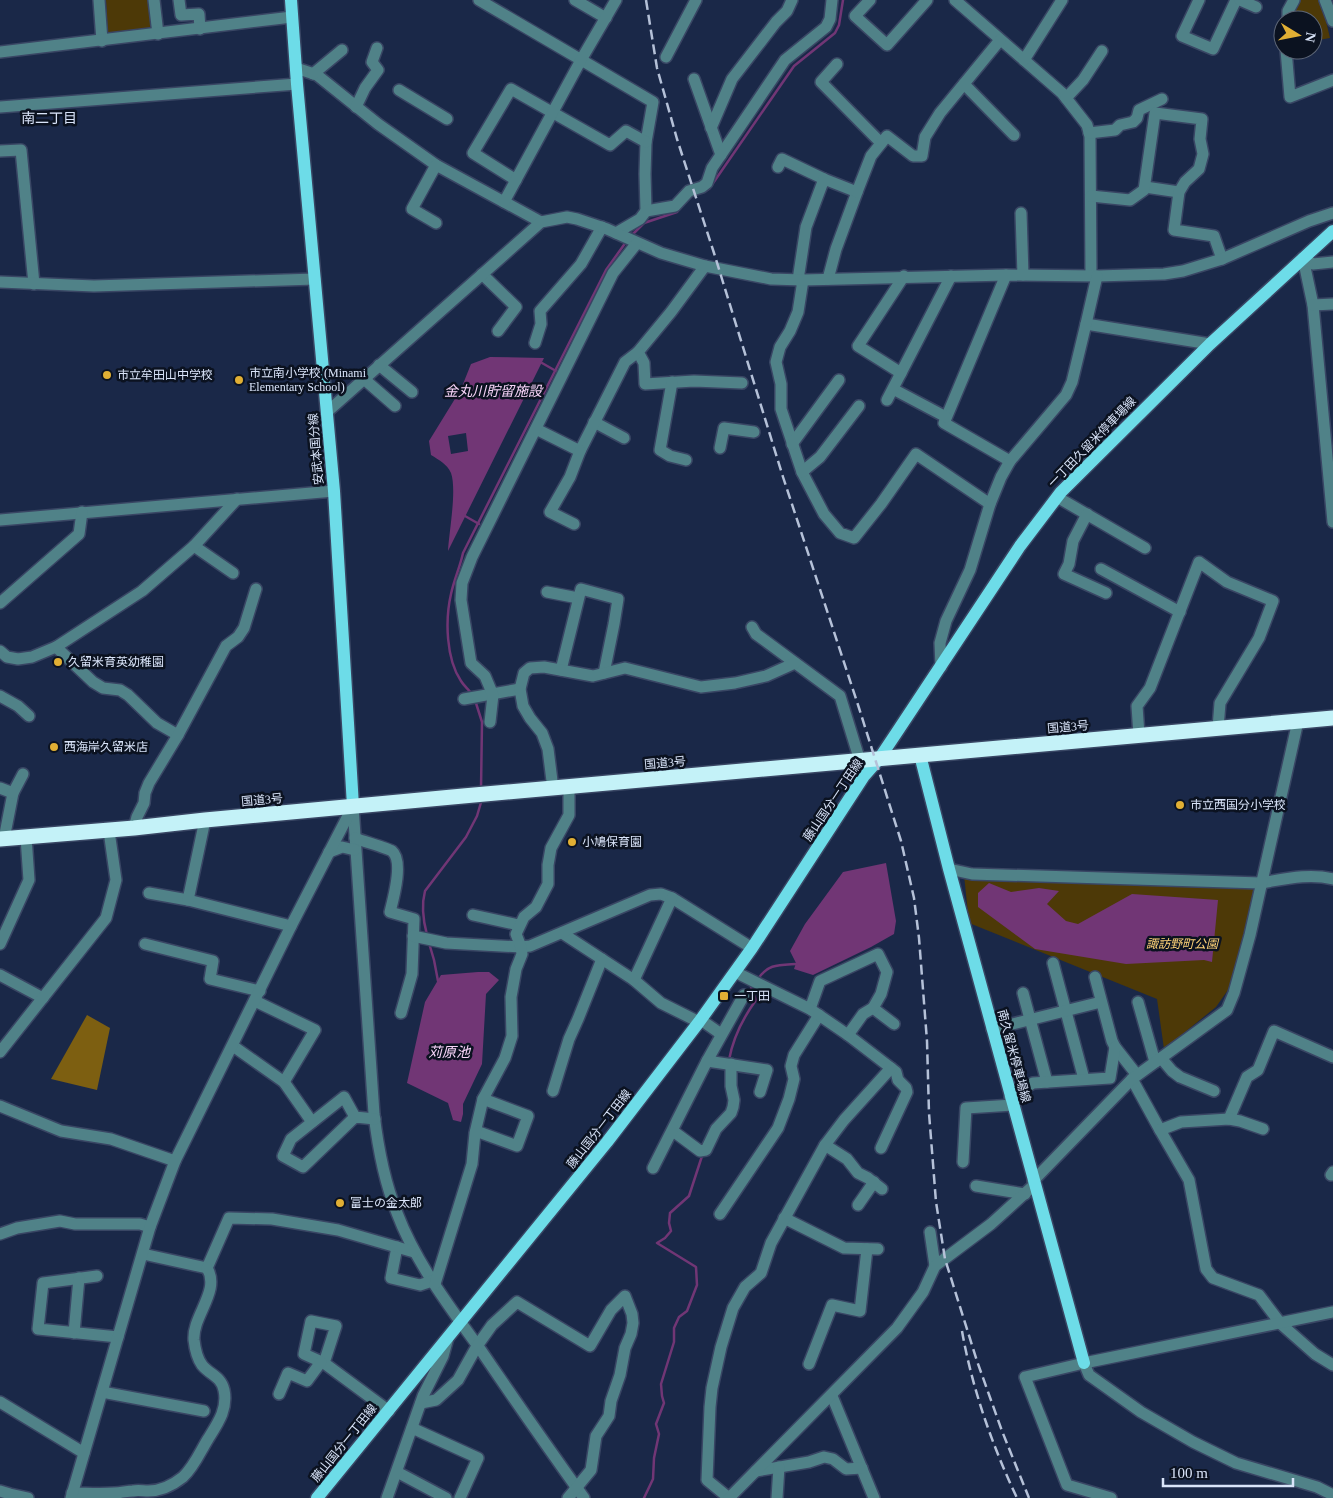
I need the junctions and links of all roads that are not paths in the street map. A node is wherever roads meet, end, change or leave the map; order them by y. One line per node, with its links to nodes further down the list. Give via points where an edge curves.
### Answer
1 (99, 0): 25 (street)
2 (154, 0): 24 (street)
3 (179, 0): 23 (street, via 181,15 199,14)
4 (291, 0): 20 (main road, 安武本国分線)
5 (479, 0): 32 (street)
6 (616, 0): 21 (street)
7 (696, 0): 31 (street)
8 (792, 0): 49 (street, via 787,11 732,79)
9 (832, 0): 55 (street, via 826,27 786,60)
10 (870, 0): 11 (street, via 855,16 887,45)
11 (927, 0)
12 (955, 0): 26 (street)
13 (1062, 0): 33 (street)
14 (1199, 0): 15 (street, via 1182,36 1213,50)
15 (1236, 0)
16 (1240, 0): 19 (street)
17 (1326, 0): 22 (street)
18 (578, 1): 21 (street)
19 (1256, 7)
20 (292, 18): 23 (street); 36 (main road, 安武本国分線)
21 (606, 18): 32 (street)
22 (1333, 21)
23 (200, 29): 24 (street)
24 (158, 34): 25 (street)
25 (102, 40): 30 (street)
26 (1000, 40): 33 (street); 41 (street)
27 (377, 48): 45 (street, via 372,62 378,70)
28 (342, 50): 37 (street)
29 (1102, 51): 43 (street, via 1084,80)
30 (0, 52)
31 (666, 57)
32 (581, 60): 47 (street); 52 (street, via 653,102)
33 (1024, 60): 43 (street)
34 (1287, 60): 39 (street, via 1290,97)
35 (837, 64): 53 (street, via 821,82)
36 (296, 68): 37 (street); 40 (main road, 安武本国分線)
37 (313, 74): 45 (street)
38 (694, 80): 49 (street)
39 (1333, 80)
40 (297, 84): 46 (street); 84 (main road, 安武本国分線)
41 (964, 84): 51 (street); 53 (street, via 925,137 922,156 912,156 887,136)
42 (400, 90): 48 (street)
43 (1066, 98): 50 (street, via 1087,125)
44 (1162, 100): 50 (street, via 1139,110 1137,118 1115,130)
45 (356, 106): 56 (street)
46 (0, 107)
47 (552, 113): 52 (street, via 610,145 626,131); 59 (street); 59 (street, via 511,89 473,153)
48 (447, 119)
49 (711, 128): 55 (street)
50 (1089, 133): 63 (street)
51 (1014, 135)
52 (646, 142): 65 (street)
53 (881, 143): 61 (street, via 871,156)
54 (0, 150): 88 (street, via 21,150)
55 (721, 155): 65 (street, via 707,183 689,191 675,206)
56 (436, 165): 64 (street); 69 (street, via 412,210)
57 (778, 167): 58 (street, via 782,159)
58 (824, 179): 61 (street); 86 (street, via 806,227)
59 (516, 180): 64 (street)
60 (1145, 187): 62 (street); 62 (street, via 1155,113 1202,119 1200,139 1203,154 1199,170); 63 (street, via 1130,200)
61 (857, 192): 85 (street)
62 (1179, 192): 75 (street, via 1174,230 1214,236)
63 (1091, 196): 81 (street)
64 (504, 202): 68 (street)
65 (646, 211): 72 (street, via 640,219)
66 (1021, 213): 80 (street)
67 (1333, 213): 75 (street)
68 (541, 222): 70 (street, via 567,217); 78 (street)
69 (436, 223)
70 (602, 227): 72 (street); 93 (street, via 581,264 540,311 541,324)
71 (1333, 231): 74 (main road, 一丁田久留米停車場線)
72 (616, 233): 73 (street)
73 (637, 243): 77 (street); 111 (street, via 613,273)
74 (1303, 258): 76 (street, via 1313,264); 90 (street); 94 (main road, 一丁田久留米停車場線)
75 (1222, 259): 81 (street, via 1164,274)
76 (1333, 262)
77 (705, 266): 86 (street, via 771,279); 95 (street)
78 (482, 274): 92 (street, via 516,306); 96 (street)
79 (1006, 275): 80 (street); 83 (street); 109 (street)
80 (1023, 275): 81 (street)
81 (1094, 275): 91 (street)
82 (904, 276): 83 (street); 85 (street); 97 (street, via 858,346)
83 (950, 276): 97 (street)
84 (315, 279): 88 (street, via 94,286); 108 (main road, 安武本国分線)
85 (828, 279): 86 (street)
86 (801, 280): 114 (street, via 798,312 776,362 781,384 781,410)
87 (0, 282): 88 (street)
88 (34, 284)
89 (1333, 304): 90 (street)
90 (1314, 305): 117 (street)
91 (1086, 324): 94 (street); 119 (street, via 1066,396)
92 (498, 331)
93 (535, 343)
94 (1210, 344): 122 (main road, 一丁田久留米停車場線)
95 (638, 352): 100 (street, via 644,363 645,384); 110 (street, via 625,362)
96 (379, 365): 99 (street); 103 (street)
97 (901, 373): 102 (street)
98 (839, 380): 114 (street)
99 (362, 381): 105 (street); 106 (street); 108 (street)
100 (672, 382): 101 (street); 118 (street, via 660,450)
101 (742, 383)
102 (893, 389): 104 (street); 109 (street)
103 (412, 392)
104 (887, 400)
105 (382, 404)
106 (395, 406)
107 (859, 406): 120 (street, via 820,457)
108 (327, 412): 121 (main road, 安武本国分線)
109 (946, 417): 119 (street, via 944,423)
110 (594, 422): 113 (street); 116 (street)
111 (536, 429): 116 (street); 148 (street, via 462,583 461,600 471,663 485,676)
112 (754, 432): 115 (street, via 724,428)
113 (624, 438)
114 (792, 444): 120 (street)
115 (720, 448)
116 (580, 451): 129 (street, via 570,477 550,512)
117 (1330, 456): 128 (street)
118 (686, 460)
119 (1010, 461): 124 (street)
120 (802, 472): 124 (street, via 824,514 840,533 854,538 916,454)
121 (334, 491): 123 (street); 166 (main road, 安武本国分線)
122 (1057, 497): 126 (street); 144 (main road, 一丁田久留米停車場線, via 1020,546)
123 (238, 499): 125 (street); 130 (street)
124 (990, 504): 144 (street, via 970,570 946,621 940,643)
125 (82, 512): 127 (street); 138 (street, via 79,534)
126 (1086, 514): 131 (street); 136 (street, via 1073,541 1070,564 1064,574)
127 (0, 520)
128 (1333, 522)
129 (574, 524)
130 (194, 546): 133 (street); 141 (street, via 142,591)
131 (1145, 548)
132 (1101, 569): 139 (street)
133 (232, 573)
134 (256, 589): 156 (street, via 244,628 226,646)
135 (547, 592): 137 (street)
136 (1106, 593)
137 (578, 598): 145 (street); 146 (street, via 581,589 618,599)
138 (0, 603)
139 (1180, 612): 155 (street, via 1200,562 1227,582 1273,601 1260,638 1220,703); 157 (street, via 1150,688 1137,706)
140 (752, 627): 143 (street, via 756,634)
141 (56, 647): 142 (street, via 18,659 8,657); 156 (street, via 93,682 102,688 120,690 157,723)
142 (0, 650)
143 (795, 663): 146 (street, via 766,676 701,687 626,668); 160 (street, via 840,696)
144 (941, 667): 159 (main road, 一丁田久留米停車場線)
145 (561, 670): 146 (street, via 593,676); 147 (street, via 530,668 524,672)
146 (604, 673)
147 (520, 689): 148 (street); 164 (street, via 523,706 542,733 548,749)
148 (493, 695): 150 (street); 154 (street)
149 (0, 696): 151 (street)
150 (464, 699)
151 (30, 716)
152 (1333, 718): 153 (highway, 国道3号)
153 (1298, 721): 155 (highway, 国道3号); 176 (street)
154 (490, 722)
155 (1218, 728): 157 (highway, 国道3号)
156 (178, 735): 168 (street, via 149,783)
157 (1139, 735): 158 (highway, 国道3号)
158 (920, 755): 159 (highway, 国道3号); 174 (main road, 南久留米停車場線)
159 (879, 759): 160 (highway, 国道3号); 188 (main road, 藤山国分一丁田線, via 864,776)
160 (860, 760): 162 (highway, 国道3号)
161 (23, 774): 165 (street)
162 (569, 787): 164 (highway, 国道3号); 181 (street, via 569,815 551,848 548,884 536,907 524,916)
163 (0, 788): 165 (street)
164 (553, 789): 166 (highway, 国道3号)
165 (12, 793): 171 (street)
166 (353, 806): 167 (highway, 国道3号); 172 (street); 173 (street)
167 (205, 820): 168 (highway, 国道3号); 179 (street)
168 (134, 828): 169 (highway, 国道3号)
169 (109, 831): 170 (highway, 国道3号); 198 (street, via 116,880 106,918)
170 (26, 837): 171 (highway, 国道3号); 185 (street, via 29,880)
171 (2, 839)
172 (355, 844): 173 (street); 184 (street, via 392,851 396,857 398,882 390,912 414,919); 230 (street)
173 (329, 852): 182 (street)
174 (949, 868): 176 (street, via 972,874); 208 (main road, 南久留米停車場線)
175 (1333, 880): 176 (street, via 1308,876)
176 (1261, 883): 215 (street, via 1242,966 1227,1010)
177 (149, 893): 179 (street)
178 (672, 898): 183 (street, via 661,894 650,896); 188 (street); 194 (street)
179 (188, 900): 182 (street)
180 (473, 915): 181 (street)
181 (519, 925): 187 (street, via 516,934)
182 (291, 926): 197 (street)
183 (562, 933): 187 (street); 189 (street)
184 (413, 936): 187 (street, via 446,943); 204 (street, via 412,974)
185 (0, 944)
186 (145, 944): 197 (street, via 213,961 210,979)
187 (521, 947): 226 (street, via 511,998 512,1036 505,1058)
188 (752, 948): 191 (main road, 藤山国分一丁田線)
189 (602, 959): 194 (street); 223 (street, via 569,1039)
190 (1053, 963): 202 (street)
191 (734, 972): 203 (street); 206 (main road, 藤山国分一丁田線)
192 (0, 975): 198 (street)
193 (1095, 977): 199 (street)
194 (634, 980): 206 (street, via 661,1002)
195 (1023, 993): 205 (street)
196 (744, 995): 209 (street)
197 (257, 996): 211 (street); 221 (street, via 314,1030)
198 (43, 998): 213 (street)
199 (1101, 1002): 202 (street); 212 (street)
200 (1138, 1002): 215 (street)
201 (873, 1008): 203 (street, via 887,972 878,954 820,981); 207 (street); 210 (street, via 864,1014)
202 (1066, 1010): 205 (street); 220 (street)
203 (815, 1012): 210 (street); 245 (street, via 794,1055 791,1066 794,1079 778,1128)
204 (401, 1013)
205 (1030, 1019): 208 (street); 222 (street)
206 (700, 1021): 209 (street); 259 (main road, 藤山国分一丁田線, via 607,1142)
207 (894, 1024)
208 (992, 1029): 227 (main road, 南久留米停車場線)
209 (721, 1034): 216 (street)
210 (848, 1035): 218 (street)
211 (232, 1046): 221 (street); 239 (street)
212 (1115, 1047): 219 (street); 220 (street, via 1110,1078)
213 (0, 1052)
214 (1333, 1057): 231 (street, via 1274,1031 1258,1070 1247,1077)
215 (1158, 1060): 219 (street); 224 (street, via 1180,1076)
216 (707, 1061): 217 (street); 236 (street)
217 (731, 1064): 225 (street, via 767,1070); 236 (street, via 732,1113 716,1129 706,1150 700,1151)
218 (891, 1068): 237 (street); 238 (street, via 907,1092)
219 (1135, 1077): 234 (street); 243 (street)
220 (1084, 1079): 222 (street)
221 (284, 1082): 232 (street)
222 (1047, 1082): 227 (street, via 1033,1084)
223 (552, 1091)
224 (1214, 1091)
225 (760, 1092)
226 (483, 1099): 235 (street); 235 (street, via 528,1116 517,1146)
227 (1011, 1101): 240 (street, via 966,1108); 243 (main road, 南久留米停車場線)
228 (0, 1106): 239 (street, via 61,1131 111,1139)
229 (355, 1117): 230 (street); 232 (street, via 344,1097); 232 (street, via 303,1167 283,1156 291,1139)
230 (375, 1119): 251 (street, via 385,1177)
231 (1229, 1120): 233 (street); 234 (street, via 1181,1122)
232 (312, 1122)
233 (1263, 1129)
234 (1160, 1130): 260 (street, via 1189,1180 1206,1269 1213,1278 1259,1295)
235 (476, 1131): 257 (street, via 472,1164)
236 (673, 1131): 241 (street)
237 (825, 1145): 244 (street, via 878,1186); 246 (street)
238 (881, 1148)
239 (175, 1160): 247 (street)
240 (963, 1162)
241 (653, 1168)
242 (976, 1186): 243 (street)
243 (1031, 1187): 253 (street, via 991,1224); 265 (main road, 南久留米停車場線)
244 (858, 1205)
245 (720, 1214)
246 (784, 1218): 266 (street, via 844,1248 872,1249 860,1311 832,1305); 292 (street, via 761,1273 745,1287 733,1308 712,1388 708,1480)
247 (150, 1227): 249 (street, via 60,1221); 252 (street)
248 (930, 1232): 253 (street)
249 (0, 1234)
250 (397, 1247): 251 (street); 254 (street, via 338,1230 272,1218 230,1218); 257 (street, via 391,1278 420,1285)
251 (414, 1252): 257 (street)
252 (142, 1254): 254 (street); 263 (street)
253 (935, 1266): 270 (street, via 923,1292 897,1328)
254 (207, 1268): 284 (street, via 212,1281 198,1319 194,1347 203,1366 219,1378 226,1400 224,1411 193,1466 162,1489)
255 (97, 1276): 256 (street)
256 (79, 1278): 261 (street); 261 (street, via 43,1283 38,1329)
257 (434, 1282): 259 (street)
258 (1333, 1312): 260 (street)
259 (460, 1322): 262 (main road, 藤山国分一丁田線); 264 (street)
260 (1282, 1324): 265 (street); 267 (street)
261 (74, 1333): 263 (street)
262 (449, 1336): 272 (street); 273 (main road, 藤山国分一丁田線)
263 (118, 1337): 268 (street)
264 (477, 1346): 272 (street, via 458,1380 436,1400); 281 (street); 281 (street, via 492,1325 516,1302 590,1346 611,1310 625,1296 632,1314 631,1334 609,1416 596,1436 591,1470)
265 (1084, 1363): 283 (street, via 1089,1376 1141,1412 1193,1442 1236,1463); 295 (street, via 1025,1377 1068,1485)
266 (810, 1364)
267 (1333, 1366)
268 (102, 1392): 274 (street); 276 (street)
269 (279, 1394): 273 (street, via 288,1373 307,1381 322,1363)
270 (832, 1396): 278 (street); 279 (street)
271 (0, 1402): 276 (street)
272 (421, 1403): 275 (street)
273 (389, 1410): 286 (main road, 藤山国分一丁田線)
274 (204, 1411)
275 (412, 1428): 280 (street); 289 (street, via 478,1458)
276 (84, 1453): 284 (street)
277 (779, 1467): 278 (street, via 824,1457 846,1469); 279 (street); 293 (street)
278 (862, 1468): 294 (street)
279 (756, 1471): 292 (street)
280 (397, 1472): 287 (street); 288 (street)
281 (577, 1488): 290 (street); 291 (street)
282 (0, 1491): 285 (street)
283 (1333, 1494)
284 (72, 1496)
285 (28, 1498)
286 (317, 1498)
287 (387, 1498)
288 (446, 1498)
289 (460, 1498)
290 (568, 1498)
291 (584, 1498)
292 (729, 1498)
293 (777, 1498)
294 (874, 1498)
295 (1111, 1498)

